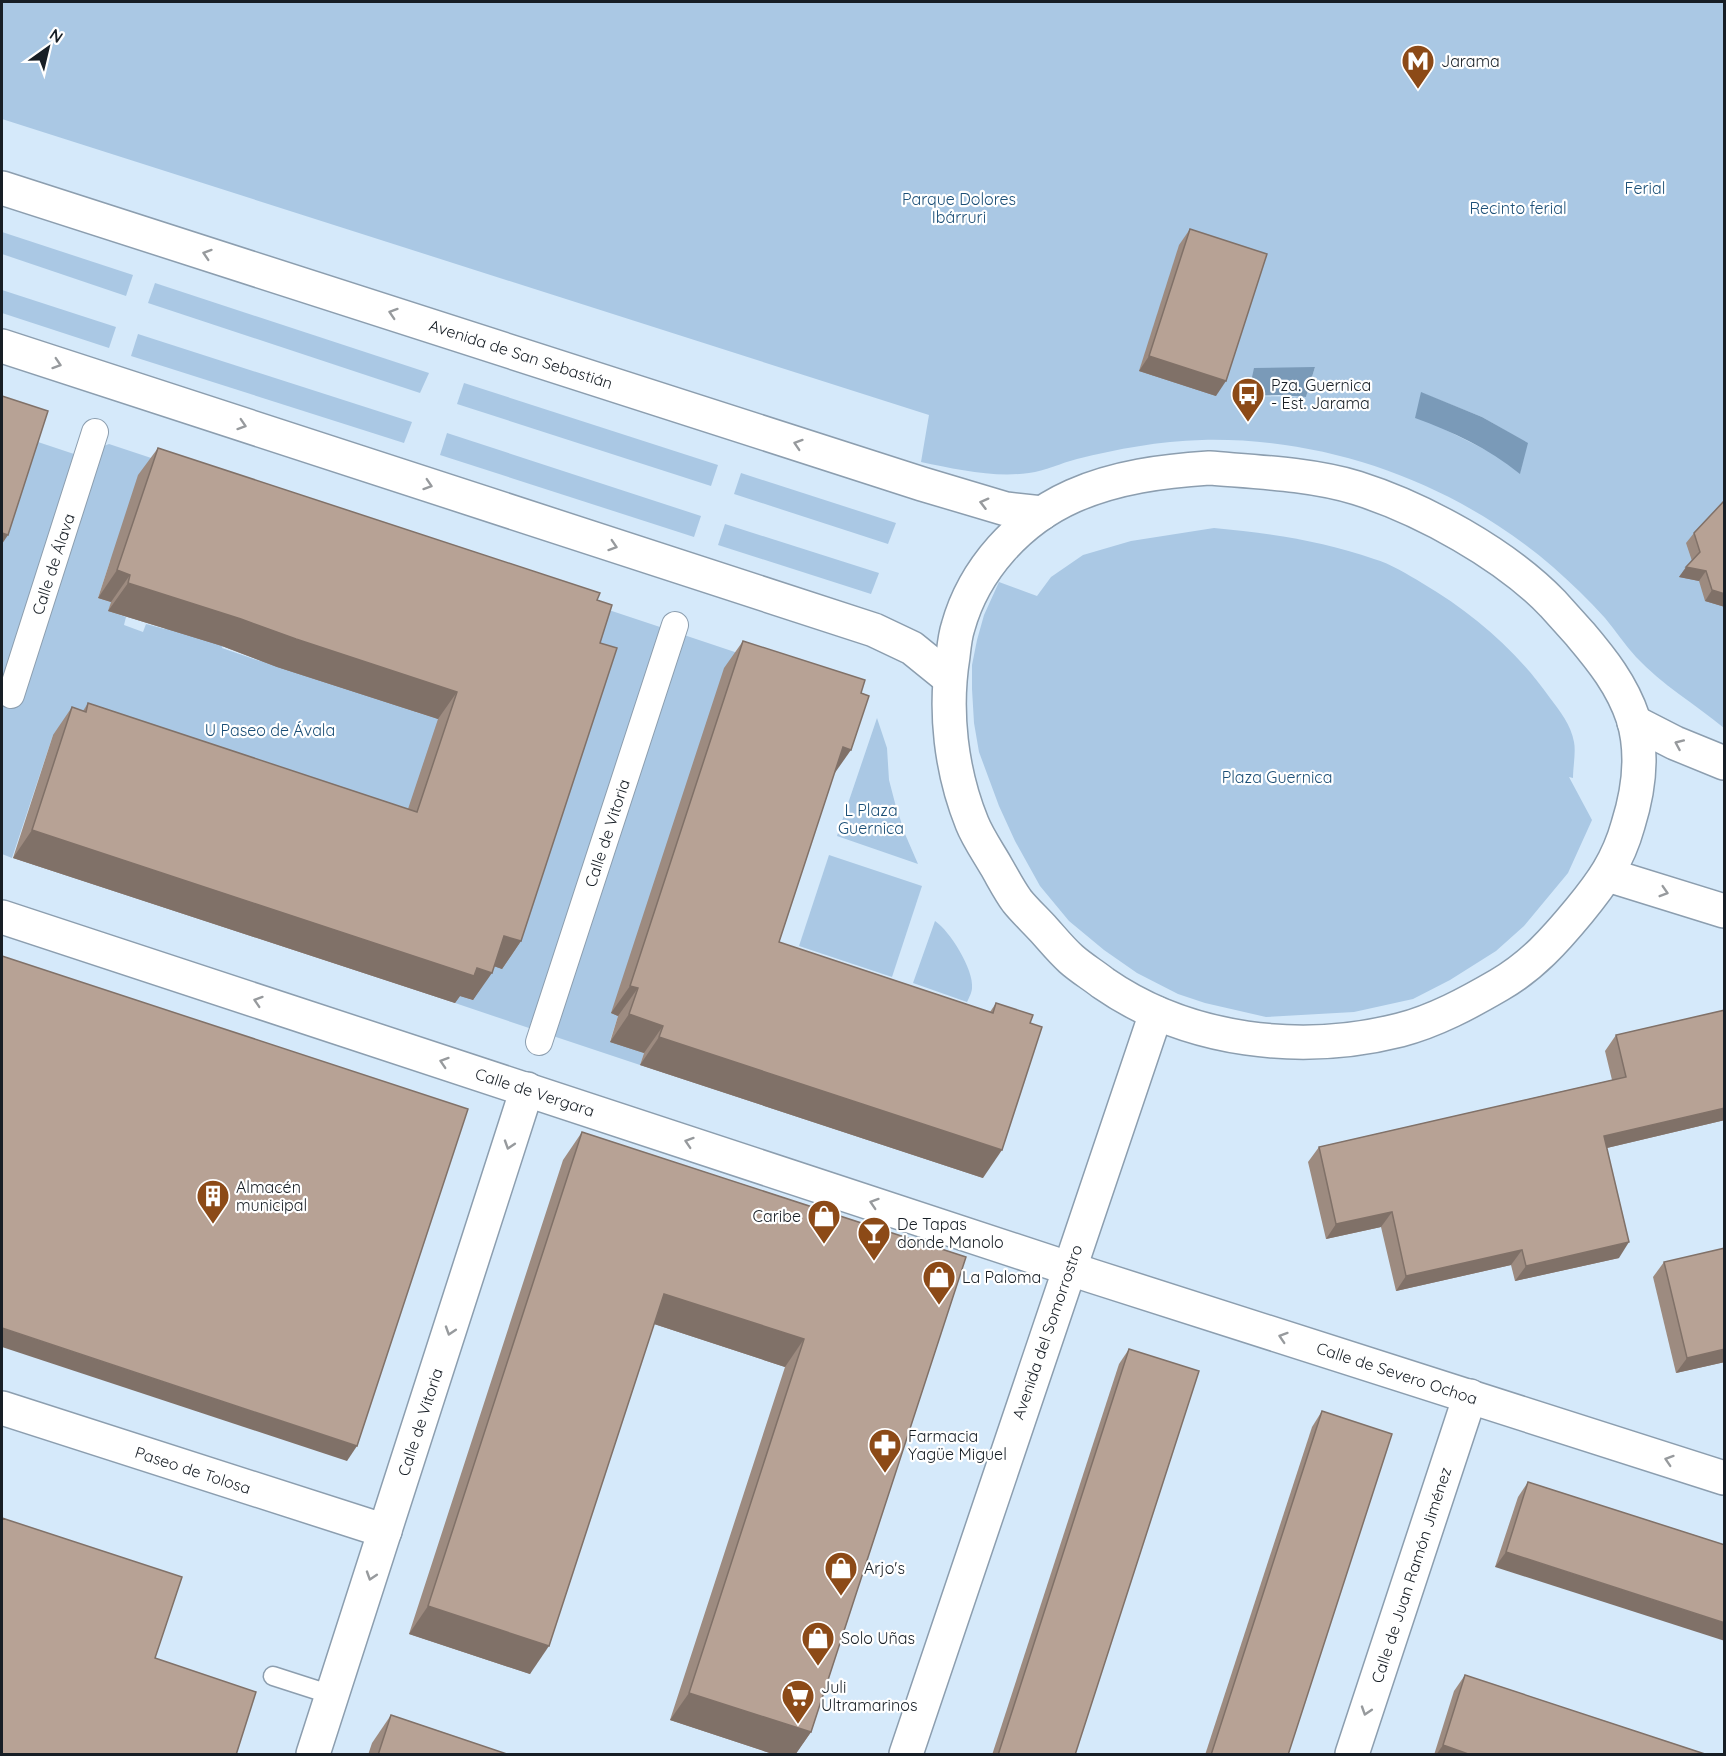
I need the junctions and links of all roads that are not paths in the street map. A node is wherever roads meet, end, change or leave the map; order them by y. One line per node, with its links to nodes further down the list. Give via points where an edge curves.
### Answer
1 (2, 188): 4 (street, Avenida de San Sebastián, one-way to 1, via 1006,509 963,497)
2 (2, 346): 6 (street, one-way to 6, via 874,630 912,648)
3 (95, 432): 7 (street, Calle de Álava)
4 (1042, 513): 6 (street, via 990,561 958,627); 8 (street, via 1096,487 1169,470 1209,468 1281,474 1358,488 1416,511 1459,534 1512,568 1551,601 1606,664)
5 (675, 625): 14 (street, Calle de Vitoria)
6 (949, 678): 13 (street, via 950,736 959,781 973,825 1017,900 1074,962)
7 (11, 695)
8 (1634, 722): 9 (street, one-way to 8); 10 (street, via 1641,768 1623,844)
9 (1725, 764)
10 (1608, 875): 11 (street, one-way to 11); 13 (street, via 1551,946 1517,975 1464,1005 1404,1029 1344,1041 1285,1042 1214,1032)
11 (1725, 911)
12 (2, 916): 15 (street, Calle de Vergara, one-way to 12)
13 (1156, 1013): 16 (street, Avenida del Somorrostro)
14 (540, 1042)
15 (527, 1089): 16 (street, Calle de Vergara, one-way to 15); 20 (street, Calle de Vitoria, one-way to 20)
16 (1069, 1268): 17 (street, Calle de Severo Ochoa, one-way to 16); 24 (street, Avenida del Somorrostro)
17 (1470, 1396): 19 (street, Calle de Severo Ochoa, one-way to 17); 25 (street, Calle de Juan Ramón Jiménez, one-way to 25)
18 (2, 1408): 20 (street, Paseo de Tolosa)
19 (1725, 1478)
20 (385, 1531): 22 (street, Calle de Vitoria, one-way to 22)
21 (273, 1677): 22 (lane)
22 (332, 1695): 23 (street, Calle de Vitoria)
23 (313, 1755)
24 (906, 1755)
25 (1352, 1755)

